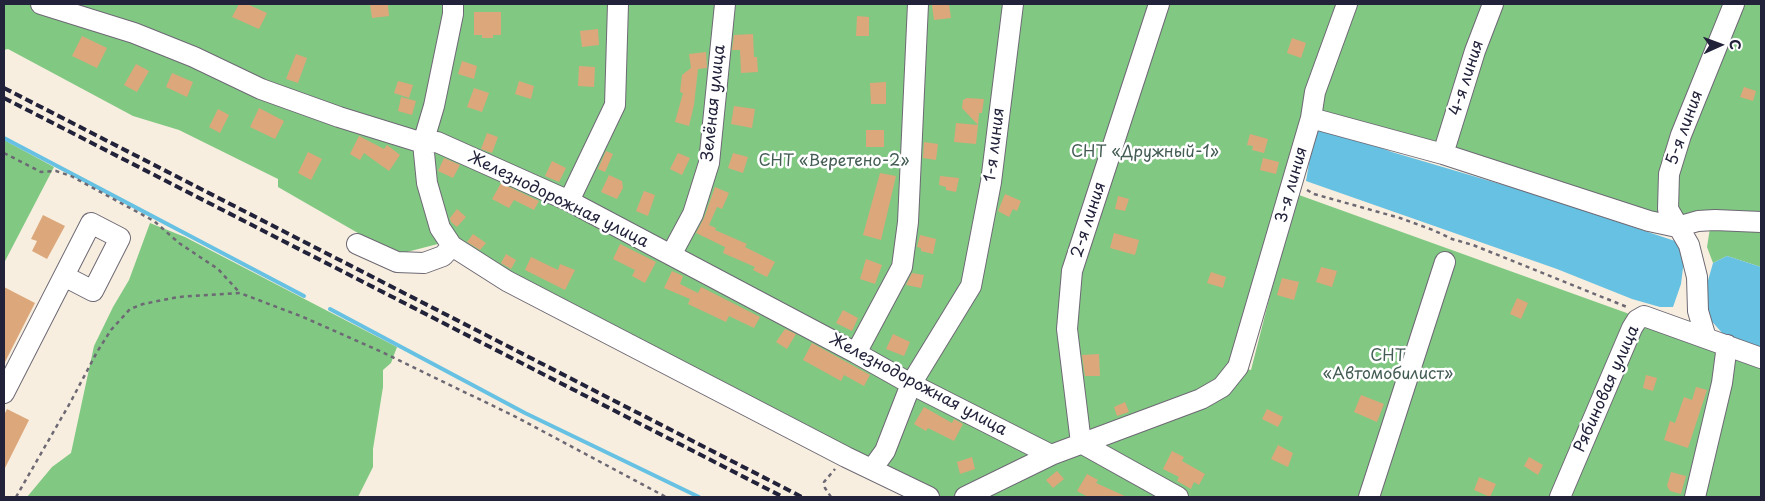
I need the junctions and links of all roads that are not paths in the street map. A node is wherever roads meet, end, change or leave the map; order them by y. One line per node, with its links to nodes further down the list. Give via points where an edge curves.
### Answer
1 (41, 4): 12 (street, Железнодорожная улица, via 134,33 262,89)
2 (452, 4): 12 (street, via 453,14 434,106)
3 (618, 4): 14 (street, via 615,105)
4 (725, 4): 19 (street, Зелёная улица, via 709,163 693,214)
5 (918, 4): 24 (street, via 908,222 902,267)
6 (1013, 4): 26 (street, 1-я линия, via 992,182 970,286)
7 (1159, 4): 28 (street, 2-я линия, via 1072,272 1067,328)
8 (1347, 4): 11 (street, 3-я линия, via 1316,92)
9 (1492, 4): 13 (street, 4-я линия)
10 (1734, 4): 16 (street, 5-я линия, via 1680,135 1669,174 1668,209)
11 (1312, 118): 13 (street); 28 (street, 3-я линия, via 1238,367 1222,387 1201,399)
12 (423, 143): 14 (street, Железнодорожная улица, via 437,142); 18 (street, via 430,192 440,228)
13 (1443, 154): 16 (street, via 1649,222)
14 (569, 201): 19 (street, Железнодорожная улица)
15 (1761, 222): 16 (street, via 1715,220)
16 (1677, 226): 22 (street, 5-я линия, via 1689,245 1695,265 1698,311)
17 (357, 244): 18 (street, via 397,262 424,263 443,256)
18 (452, 246): 30 (street, via 506,281)
19 (671, 255): 24 (street, Железнодорожная улица)
20 (1445, 262): 34 (street)
21 (64, 276): 27 (street)
22 (1706, 338): 23 (street, Рябиновая улица); 35 (street, Рябиновая улица, via 1644,316 1637,320)
23 (1726, 345): 25 (street, Рябиновая улица); 36 (street, via 1722,383)
24 (856, 353): 26 (street, Железнодорожная улица)
25 (1761, 358)
26 (911, 384): 29 (street, Железнодорожная улица); 30 (street, 1-я линия, via 885,451)
27 (4, 393)
28 (1081, 443): 29 (street); 33 (street)
29 (1051, 455): 32 (street)
30 (872, 469): 31 (street)
31 (930, 497)
32 (965, 497)
33 (1178, 497)
34 (1370, 497)
35 (1560, 497)
36 (1695, 497)

